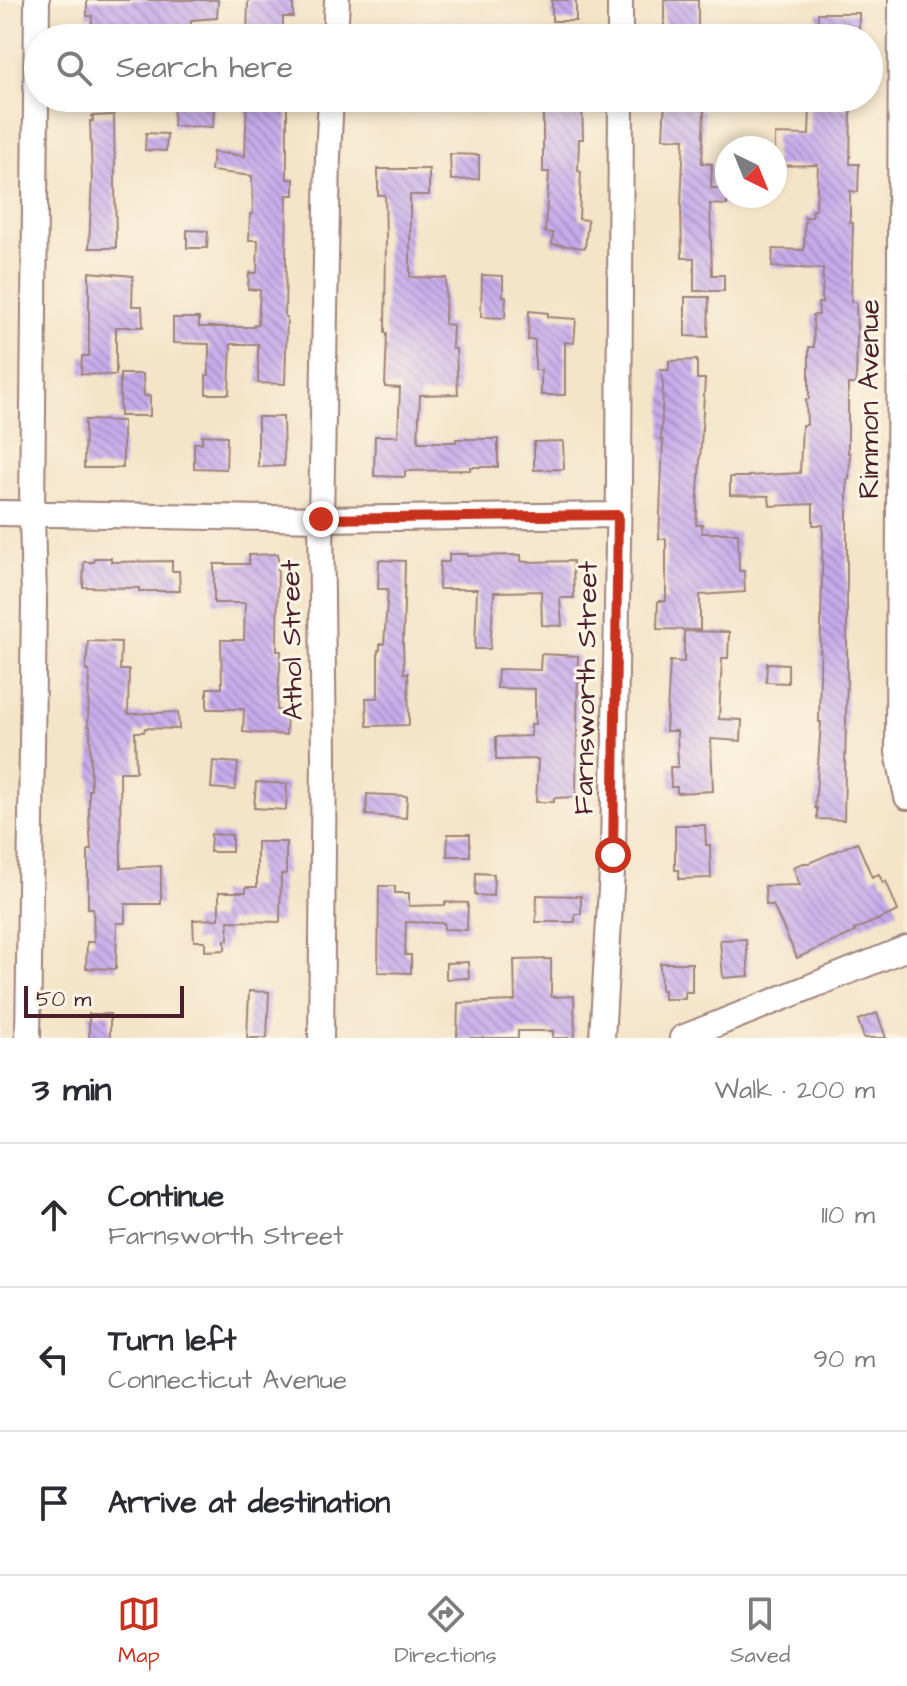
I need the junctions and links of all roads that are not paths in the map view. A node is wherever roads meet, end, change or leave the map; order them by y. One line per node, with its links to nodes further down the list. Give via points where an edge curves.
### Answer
1 (37, 0): 5 (street)
2 (337, 0): 6 (street)
3 (620, 0): 7 (street)
4 (901, 0): 8 (street, Rimmon Avenue)
5 (37, 24)
6 (336, 24)
7 (620, 24)
8 (903, 90): 16 (street, Rimmon Avenue, via 898,752)
9 (36, 112): 13 (street)
10 (330, 112): 15 (street, Athol Street)
11 (621, 112): 14 (street, Farnsworth Street)
12 (0, 513): 13 (street)
13 (32, 513): 15 (street); 18 (street)
14 (618, 515): 15 (street); 20 (street, Farnsworth Street, via 613,855)
15 (321, 519): 19 (street, Athol Street)
16 (907, 797)
17 (907, 948): 21 (street)
18 (28, 1038)
19 (321, 1038)
20 (602, 1038)
21 (682, 1038)

